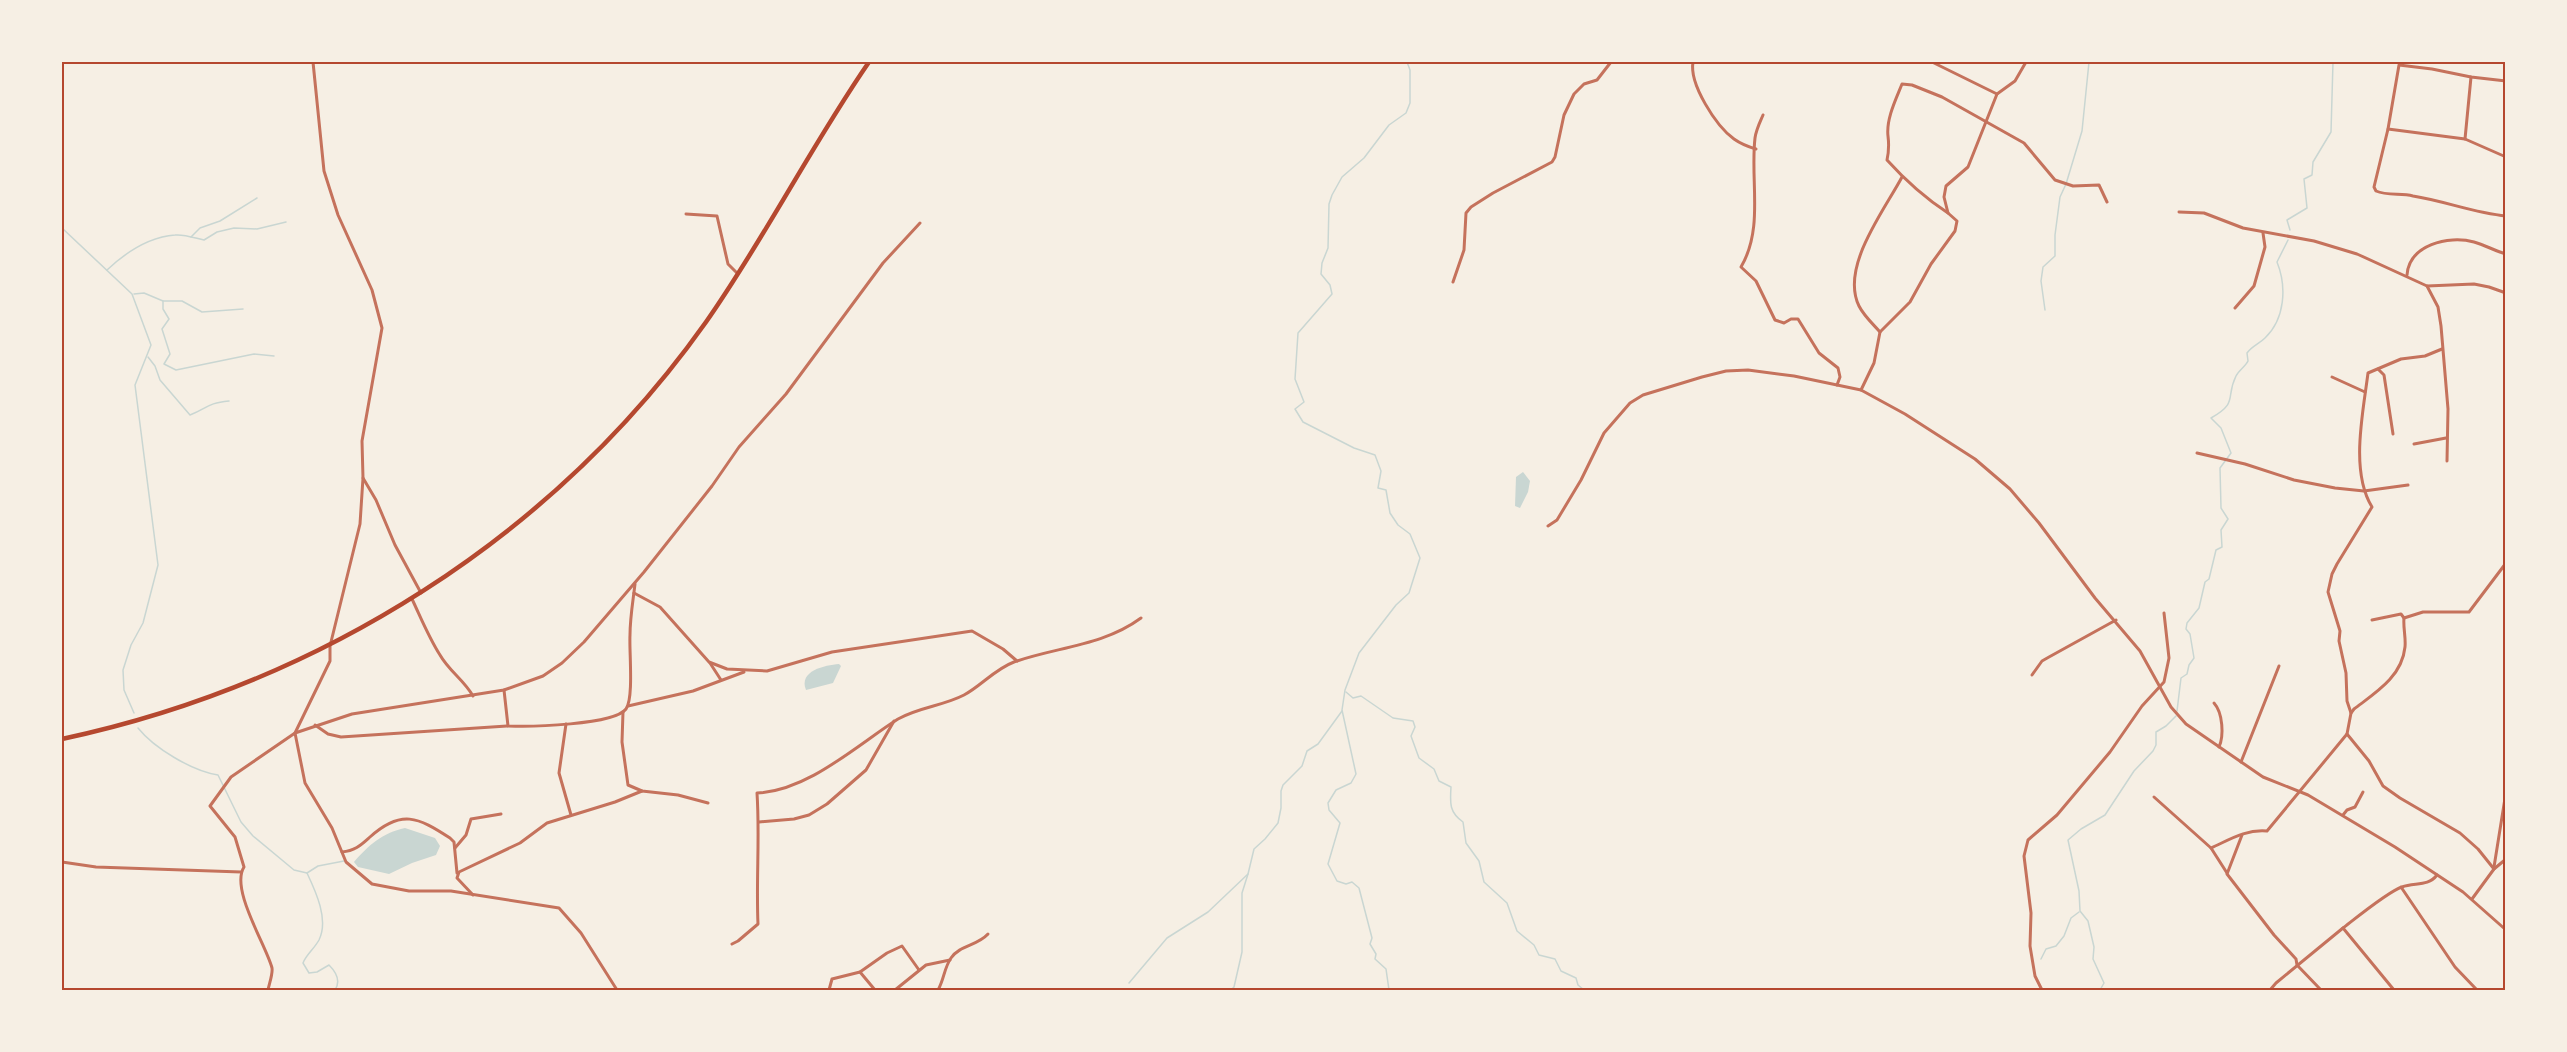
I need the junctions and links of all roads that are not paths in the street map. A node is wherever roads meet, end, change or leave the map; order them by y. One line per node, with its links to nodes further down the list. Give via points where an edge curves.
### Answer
1 (313, 62): 43 (street, via 324,171 338,215 372,290 382,328 362,441)
2 (869, 62): 25 (main road)
3 (1611, 62): 27 (street, via 1597,80 1584,84 1574,94 1564,115 1556,158 1466,213 1464,250)
4 (1693, 62): 14 (street, via 1691,69 1698,89 1712,113 1733,138)
5 (1932, 62): 9 (street)
6 (2026, 62): 9 (street, via 2015,81)
7 (2471, 77): 8 (street); 12 (street, via 2399,65); 13 (street)
8 (2505, 81)
9 (1997, 94): 11 (street)
10 (1763, 115): 14 (street, via 1755,137)
11 (1986, 121): 16 (street, via 1942,97 1902,84 1887,135 1887,160); 17 (street, via 2024,143 2055,180 2073,186 2099,185); 19 (street, via 1968,167 1944,190)
12 (2388, 129): 13 (street); 21 (street, via 2376,191)
13 (2465, 140): 15 (street)
14 (1756, 149): 35 (street, via 1755,222 1748,255 1741,267 1756,281 1775,320 1784,323 1798,319 1819,353 1838,368)
15 (2505, 157)
16 (1902, 177): 19 (street); 31 (street, via 1861,249 1853,279 1858,304)
17 (2107, 202)
18 (2180, 212): 23 (street, via 2204,213)
19 (1948, 213): 31 (street, via 1957,221 1955,231 1910,302)
20 (686, 214): 25 (street, via 717,216 728,264)
21 (2505, 216)
22 (920, 223): 48 (street, via 883,263 786,394 739,447)
23 (2263, 233): 26 (street, via 2314,241); 30 (street, via 2265,247 2254,286)
24 (2505, 254): 26 (street, via 2473,242 2435,243 2416,253 2407,267)
25 (738, 273): 49 (main road, via 679,357 602,445 518,523)
26 (2407, 275): 28 (street)
27 (1453, 282)
28 (2427, 286): 29 (street, via 2474,284); 32 (street, via 2438,307)
29 (2505, 293)
30 (2235, 308)
31 (1880, 332): 36 (street, via 1874,363)
32 (2442, 349): 33 (street); 39 (street, via 2448,410)
33 (2378, 369): 37 (street, via 2368,373); 38 (street, via 2384,375)
34 (2332, 377): 37 (street)
35 (1837, 385): 36 (street); 46 (street, via 1748,370 1718,373 1643,395 1630,403 1604,433 1557,520)
36 (1861, 390): 55 (street, via 1905,414 2000,479)
37 (2365, 392): 45 (street, via 2361,430)
38 (2393, 434)
39 (2446, 438): 40 (street); 42 (street)
40 (2414, 444)
41 (2197, 453): 45 (street, via 2301,481)
42 (2447, 461)
43 (363, 477): 49 (street); 57 (street, via 360,524)
44 (2408, 485): 45 (street)
45 (2364, 491): 70 (street, via 2372,507 2337,564 2328,592 2340,631)
46 (1548, 526)
47 (2505, 563): 54 (street, via 2469,612 2423,612)
48 (636, 582): 50 (street); 65 (street, via 562,663 543,676)
49 (421, 593): 51 (main road)
50 (634, 593): 59 (street, via 660,607); 68 (street)
51 (412, 599): 57 (main road); 66 (street, via 439,654)
52 (2164, 613): 64 (street, via 2169,658)
53 (1141, 618): 58 (street, via 1095,641)
54 (2404, 618): 56 (street, via 2401,614); 70 (street, via 2405,648 2394,672 2384,688)
55 (2116, 620): 62 (street, via 2049,657); 64 (street, via 2140,651)
56 (2372, 620)
57 (330, 646): 75 (street, via 330,661); 77 (main road, via 189,705)
58 (1017, 661): 61 (street, via 972,631 832,652 767,671); 71 (street, via 963,695)
59 (710, 662): 61 (street); 63 (street)
60 (2279, 666): 79 (street)
61 (745, 672): 63 (street)
62 (2032, 675)
63 (721, 680): 68 (street, via 693,691)
64 (2160, 687): 78 (street, via 2176,715); 118 (street, via 2057,815 2028,840 2025,856 2030,946 2035,976)
65 (504, 690): 66 (street); 74 (street)
66 (473, 696): 73 (street, via 352,714)
67 (2214, 703): 78 (street, via 2219,708 2222,734)
68 (628, 706): 69 (street)
69 (623, 712): 72 (street); 80 (street, via 627,780 631,787)
70 (2351, 713): 76 (street)
71 (894, 721): 89 (street, via 866,770 827,804 794,819); 89 (street, via 826,769 776,790 757,793)
72 (566, 724): 74 (street); 87 (street, via 559,773)
73 (315, 725): 74 (street, via 341,737); 75 (street)
74 (508, 726)
75 (295, 733): 93 (street, via 305,783); 97 (street, via 231,777 210,806 236,837 244,867)
76 (2347, 734): 81 (street); 96 (street, via 2370,761 2383,786 2460,833)
77 (62, 739)
78 (2219, 747): 79 (street)
79 (2241, 762): 81 (street, via 2263,777)
80 (642, 791): 85 (street); 87 (street)
81 (2300, 792): 88 (street); 90 (street, via 2267,831)
82 (2363, 792): 88 (street, via 2355,807)
83 (2505, 792): 96 (street)
84 (2154, 797): 92 (street)
85 (708, 803)
86 (501, 814): 91 (street, via 471,819 466,835)
87 (571, 815): 98 (street, via 540,826 520,843)
88 (2343, 815): 100 (street)
89 (759, 822): 107 (street, via 755,904 758,924)
90 (2242, 834): 92 (street); 99 (street)
91 (455, 848): 93 (street, via 450,838 409,817 389,822 358,848); 98 (street)
92 (2211, 849): 99 (street)
93 (342, 852): 102 (street, via 346,862 372,884)
94 (2505, 859): 96 (street)
95 (62, 862): 97 (street, via 96,867)
96 (2494, 869): 103 (street)
97 (241, 872): 112 (street, via 251,921 273,970)
98 (457, 873): 102 (street, via 457,878)
99 (2227, 874): 109 (street)
100 (2437, 875): 101 (street, via 2425,884); 103 (street)
101 (2401, 887): 104 (street); 122 (street, via 2455,967)
102 (474, 895): 113 (street, via 559,908 581,933)
103 (2472, 899): 105 (street)
104 (2343, 928): 109 (street); 121 (street)
105 (2505, 930)
106 (988, 934): 108 (street, via 960,949)
107 (732, 944)
108 (950, 960): 110 (street, via 930,963); 117 (street)
109 (2297, 965): 119 (street); 120 (street)
110 (919, 970): 111 (street, via 902,946); 116 (street)
111 (860, 972): 114 (street, via 832,979); 115 (street)
112 (268, 990)
113 (618, 990)
114 (830, 990)
115 (875, 990)
116 (894, 990)
117 (938, 990)
118 (2042, 990)
119 (2270, 990)
120 (2321, 990)
121 (2394, 990)
122 (2477, 990)

